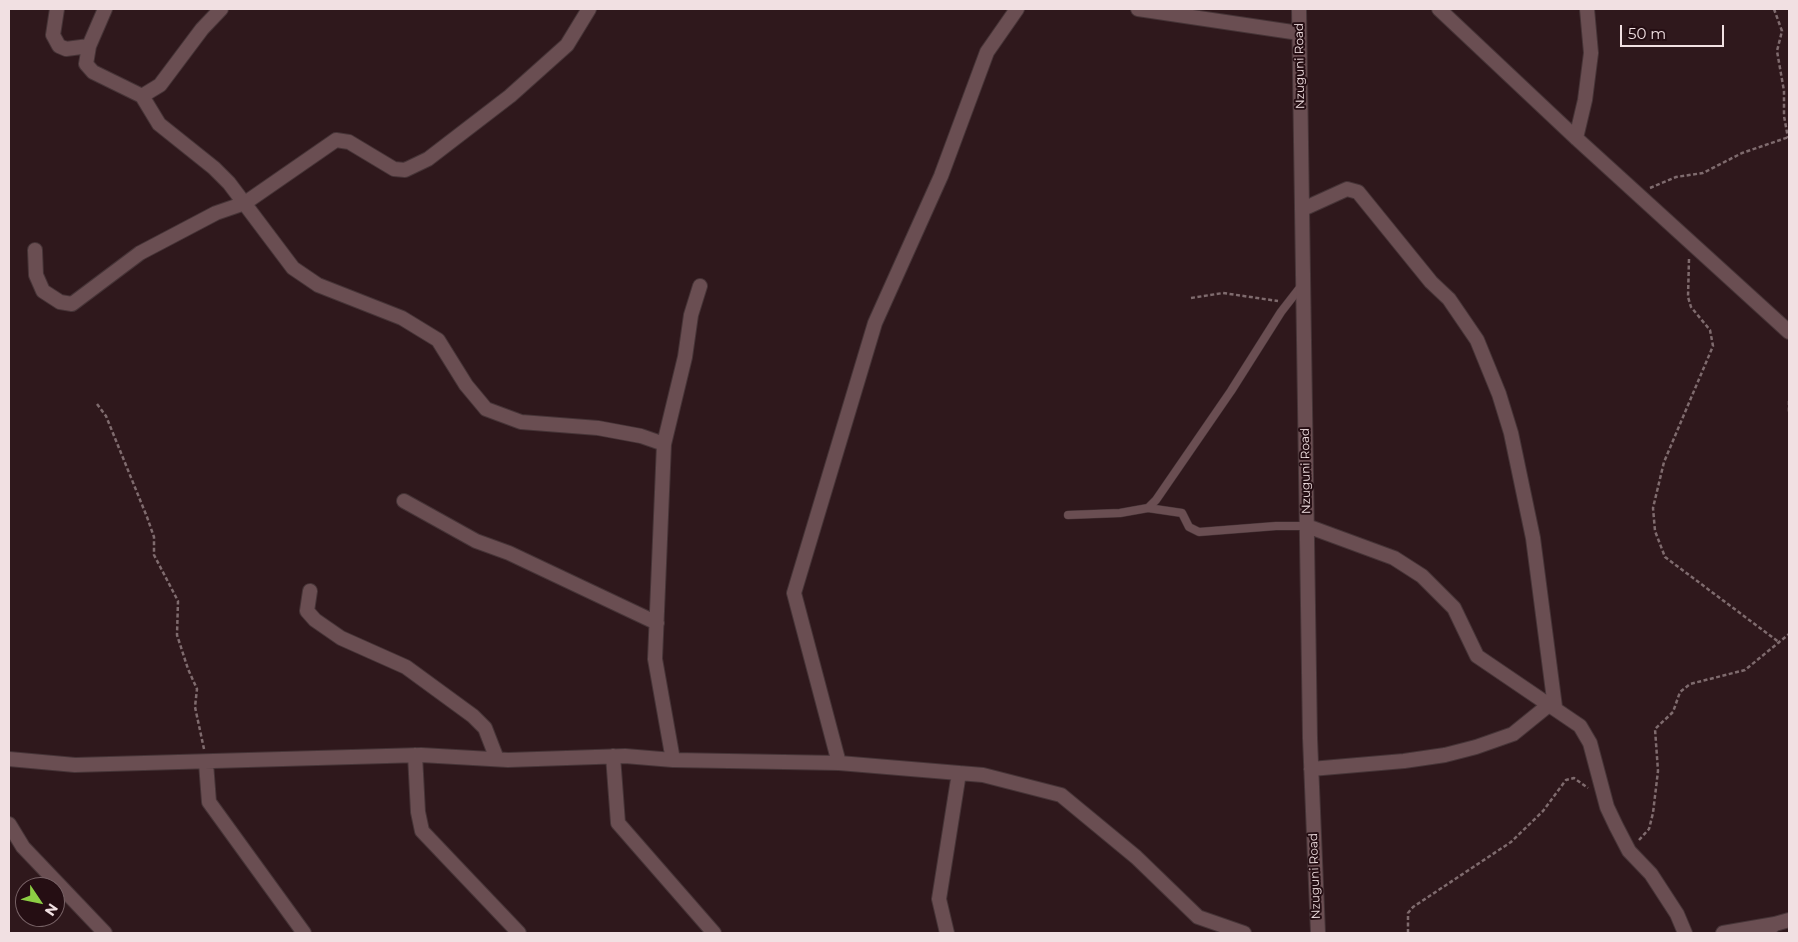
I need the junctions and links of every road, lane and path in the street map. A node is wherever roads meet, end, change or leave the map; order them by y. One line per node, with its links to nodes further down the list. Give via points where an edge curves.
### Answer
1 (57, 9): 12 (street, via 53,35 60,46 66,49)
2 (105, 9): 12 (street)
3 (221, 9): 13 (street, via 202,28 160,85)
4 (588, 9): 17 (street, via 567,45 510,96 428,159 405,170 394,169 349,142 336,140)
5 (1017, 9): 45 (street, via 987,52 941,176 875,323 794,593)
6 (1138, 9): 11 (street)
7 (1299, 9): 11 (street, Nzuguni Road)
8 (1439, 9): 15 (street)
9 (1774, 9): 14 (path, via 1782,31 1777,52)
10 (1590, 10): 15 (street, via 1589,73)
11 (1299, 33): 18 (street, Nzuguni Road)
12 (89, 46): 13 (street, via 86,64 93,72)
13 (142, 96): 17 (street, via 159,124 214,168)
14 (1788, 137): 16 (path, via 1703,173 1676,176)
15 (1576, 138): 16 (street)
16 (1638, 194): 19 (street)
17 (245, 202): 20 (street, via 208,217 140,253 72,304 60,302 43,291 36,275); 29 (street, via 288,261 318,285 402,318 438,340 466,385 486,409 522,422 598,428)
18 (1303, 209): 21 (street, Nzuguni Road); 38 (street, via 1348,189 1358,192 1431,282 1449,299 1477,340 1511,433 1533,538)
19 (1689, 240): 25 (street); 37 (path, via 1688,297 1691,307 1710,330 1713,346 1664,462 1653,508 1655,531 1666,557)
20 (35, 250)
21 (1304, 284): 24 (lane); 33 (street, Nzuguni Road)
22 (700, 286): 29 (street)
23 (1191, 298): 24 (path, via 1223,293)
24 (1289, 302): 31 (lane, via 1166,488)
25 (1789, 332)
26 (1789, 401): 28 (path)
27 (97, 404): 44 (path, via 106,416 147,517 154,537 154,555 178,601 177,635 197,689 195,707)
28 (1789, 412)
29 (664, 444): 35 (street)
30 (404, 501): 35 (street, via 476,541 509,553)
31 (1148, 508): 32 (lane, via 1120,513); 33 (lane, via 1182,513 1189,527 1199,532)
32 (1068, 515)
33 (1306, 526): 38 (street, via 1394,558 1422,576 1454,608 1477,656); 46 (street, Nzuguni Road)
34 (310, 591): 42 (street, via 307,611 315,620 341,638 406,667 473,716 485,728)
35 (657, 623): 43 (street, via 655,659)
36 (1789, 634): 37 (path)
37 (1780, 643): 50 (path, via 1744,670 1690,684 1680,692 1673,712 1655,729 1658,771 1653,813 1649,829)
38 (1552, 705): 46 (street, via 1513,734 1476,747 1404,761); 48 (street, via 1585,732)
39 (415, 755): 42 (street); 44 (street); 55 (street, via 422,831)
40 (613, 756): 42 (street); 43 (street); 56 (street, via 618,823)
41 (9, 758): 44 (street, via 75,765)
42 (497, 759)
43 (673, 760): 45 (street)
44 (206, 762): 54 (street, via 209,802)
45 (839, 763): 47 (street)
46 (1311, 769): 59 (street, Nzuguni Road)
47 (959, 773): 57 (street, via 939,899); 58 (street, via 983,775 1061,795 1136,857 1198,917)
48 (1606, 800): 50 (street); 60 (path, via 1570,778 1535,820 1511,842 1413,907 1408,913)
49 (9, 824): 53 (street, via 23,847)
50 (1629, 851): 61 (street, via 1651,874 1677,914)
51 (1789, 920): 52 (street)
52 (1770, 929): 62 (street)
53 (105, 933)
54 (304, 933)
55 (519, 933)
56 (714, 933)
57 (947, 933)
58 (1244, 933)
59 (1318, 933)
60 (1408, 933)
61 (1685, 933)
62 (1723, 933)

